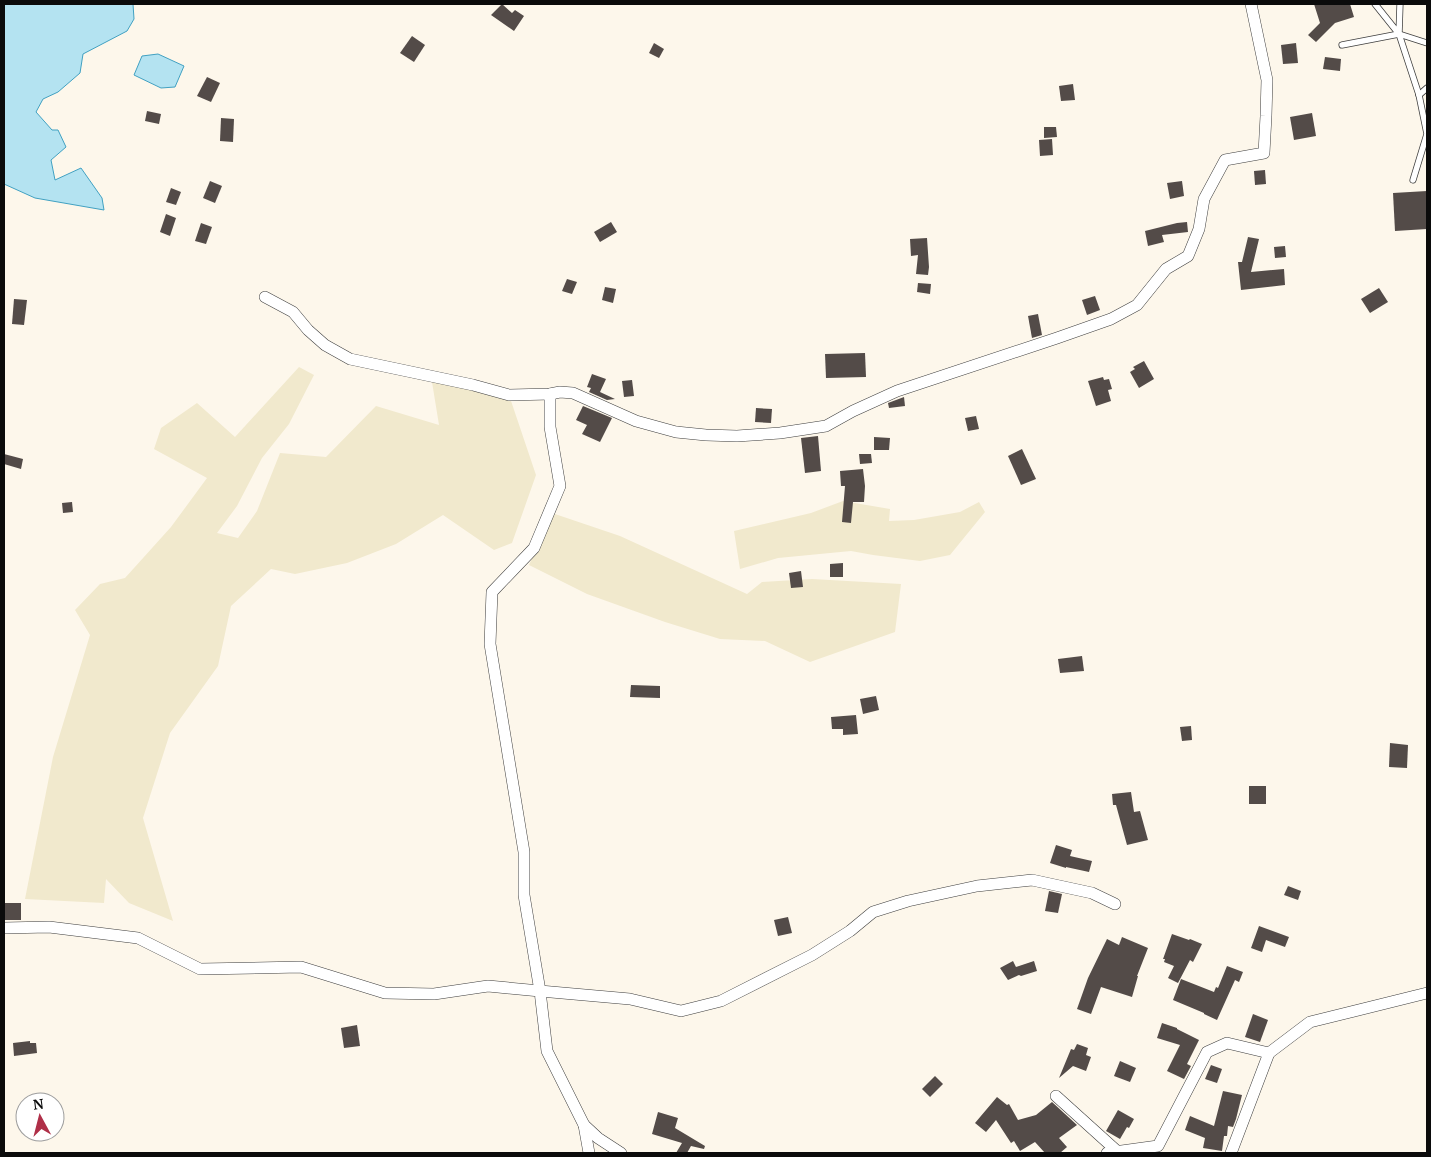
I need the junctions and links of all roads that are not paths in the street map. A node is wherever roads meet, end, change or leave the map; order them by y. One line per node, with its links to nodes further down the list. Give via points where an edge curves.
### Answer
1 (1251, 4): 11 (street, via 1266,80 1264,153 1225,160 1204,199 1199,229 1188,256 1166,269 1137,305 1111,320 897,391 826,426 780,433 729,436 676,432 636,422 572,393)
2 (1375, 4): 4 (lane)
3 (1400, 4): 4 (lane)
4 (1399, 34): 5 (lane); 6 (lane); 8 (lane)
5 (1427, 43)
6 (1342, 45)
7 (1427, 88): 8 (lane)
8 (1419, 95): 9 (lane, via 1427,134)
9 (1413, 180)
10 (265, 297): 11 (street, via 293,312 325,345 350,359 509,395)
11 (550, 394): 14 (street, via 550,427 560,486 534,548 492,592 490,644 524,852 524,895)
12 (1115, 904): 14 (street, via 1092,893 1032,880 977,886 908,901 873,912 812,955 721,1001 681,1011 630,1000)
13 (4, 928): 14 (street, via 49,927 138,938 200,969 301,967 384,992 434,994 488,986)
14 (540, 991): 18 (street, via 547,1051)
15 (1427, 993): 16 (street, via 1310,1022)
16 (1269, 1054): 19 (street, via 1227,1043 1207,1052 1158,1146); 22 (street)
17 (1056, 1096): 19 (street)
18 (584, 1126): 20 (street); 21 (street)
19 (1112, 1152)
20 (589, 1153)
21 (621, 1153)
22 (1231, 1153)

